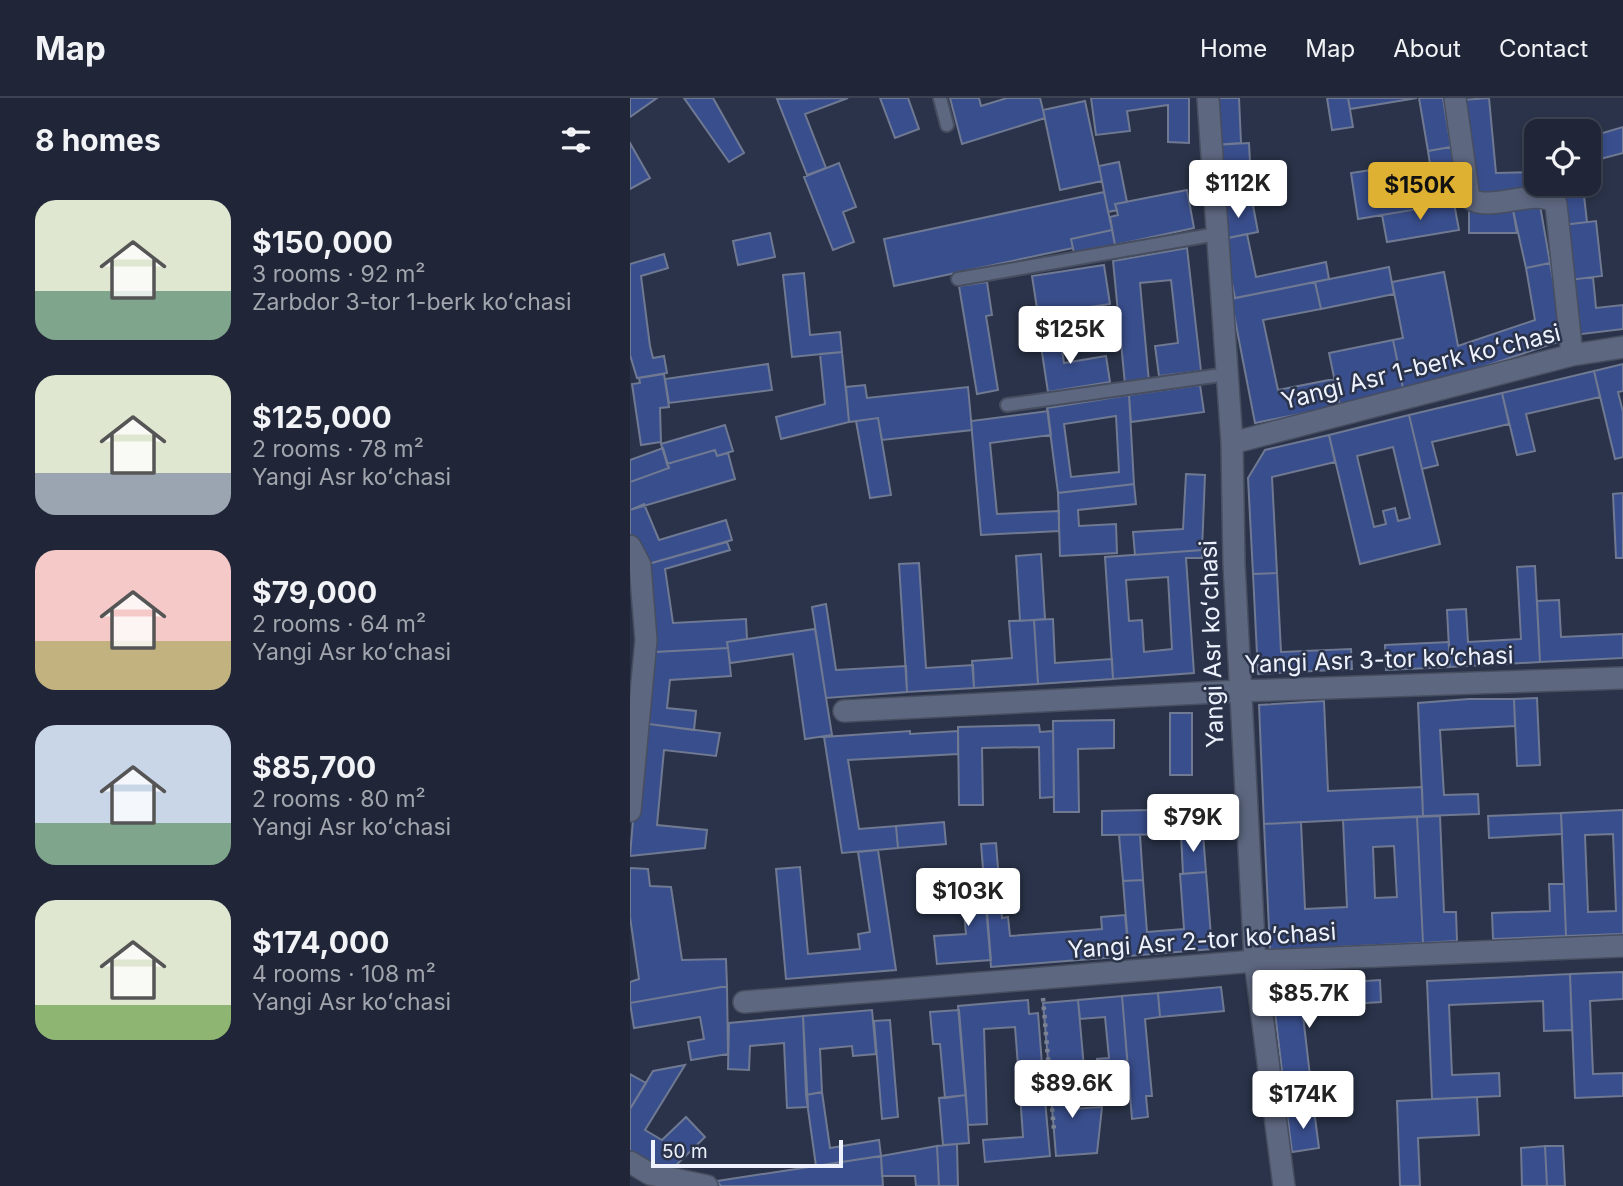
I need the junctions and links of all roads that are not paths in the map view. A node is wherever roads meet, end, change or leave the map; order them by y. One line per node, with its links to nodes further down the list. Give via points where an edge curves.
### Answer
1 (940, 98): 4 (lane)
2 (1208, 98): 5 (street, Yangi Asr koʻchasi)
3 (1455, 98): 8 (street, via 1469,198 1486,203 1545,197 1556,204)
4 (947, 125)
5 (1217, 234): 6 (lane); 9 (street, Yangi Asr koʻchasi)
6 (958, 279)
7 (1623, 347): 8 (street, Yangi Asr 1-berk koʻchasi)
8 (1572, 355): 11 (street, Yangi Asr 1-berk koʻchasi)
9 (1227, 373): 10 (lane); 11 (street, Yangi Asr koʻchasi)
10 (1007, 405)
11 (1232, 443): 14 (street, Yangi Asr koʻchasi)
12 (630, 546): 16 (street, via 640,565 646,640)
13 (1623, 678): 14 (street, Yangi Asr 3-tor koʼchasi)
14 (1239, 691): 15 (street, Yangi Asr 3-tor koʼchasi); 18 (street, Yangi Asr koʻchasi)
15 (844, 711)
16 (630, 810)
17 (1623, 946): 18 (street, Yangi Asr 2-tor koʼchasi)
18 (1255, 961): 19 (street, Yangi Asr 2-tor koʼchasi); 22 (street, Yangi Asr koʻchasi)
19 (744, 1002)
20 (630, 1162): 21 (street, via 663,1178)
21 (707, 1186)
22 (1284, 1186)

